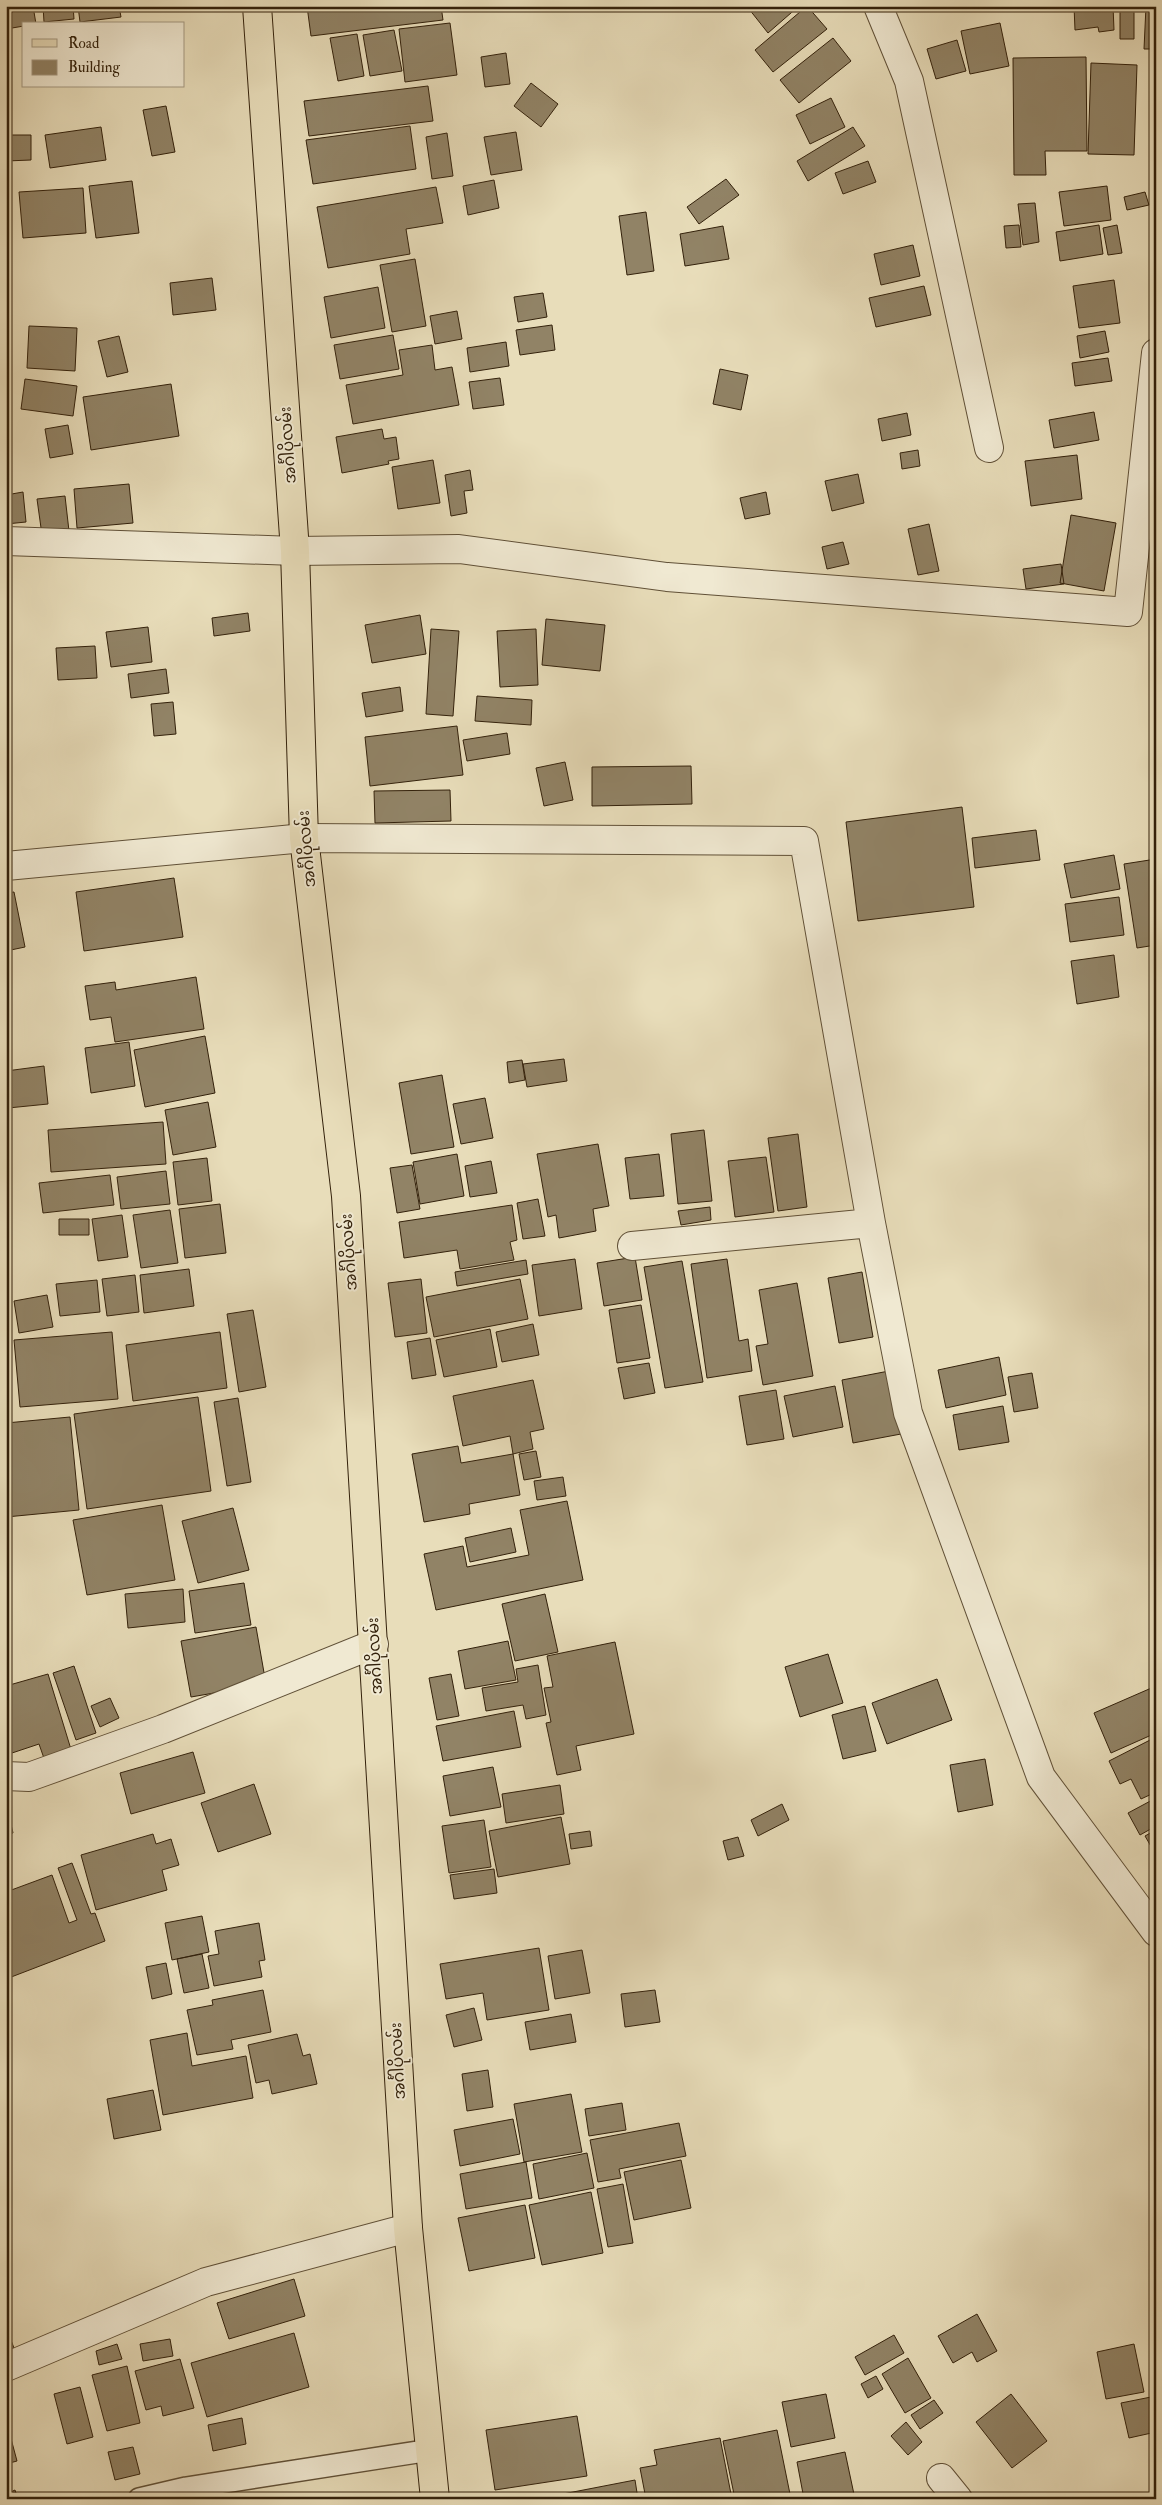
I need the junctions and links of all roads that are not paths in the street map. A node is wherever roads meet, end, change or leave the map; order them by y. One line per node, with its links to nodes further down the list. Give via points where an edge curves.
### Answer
1 (257, 6): 6 (main road, အင်္ဂါပိုလမ်း)
2 (878, 6): 4 (street, via 908,81)
3 (1156, 353): 6 (street, via 1128,612 668,577 460,549)
4 (989, 448)
5 (6, 541): 6 (street)
6 (295, 551): 7 (main road, အင်္ဂါပိုလမ်း)
7 (304, 838): 8 (street); 9 (street, via 804,841); 11 (main road, အင်္ဂါပိုလမ်း, via 346,1196)
8 (6, 866)
9 (871, 1224): 10 (street); 13 (street, via 908,1413 1041,1777)
10 (632, 1246)
11 (374, 1644): 12 (street, via 163,1730 29,1776); 14 (main road, အင်္ဂါပိုလမ်း)
12 (6, 1776)
13 (1156, 1932)
14 (408, 2228): 15 (street, via 206,2282); 16 (main road, အင်္ဂါပိုလမ်း)
15 (6, 2367)
16 (430, 2450): 18 (lane, via 186,2488); 19 (main road, အင်္ဂါပိုလမ်း)
17 (941, 2478): 20 (street)
18 (138, 2499)
19 (435, 2499)
20 (958, 2499)

